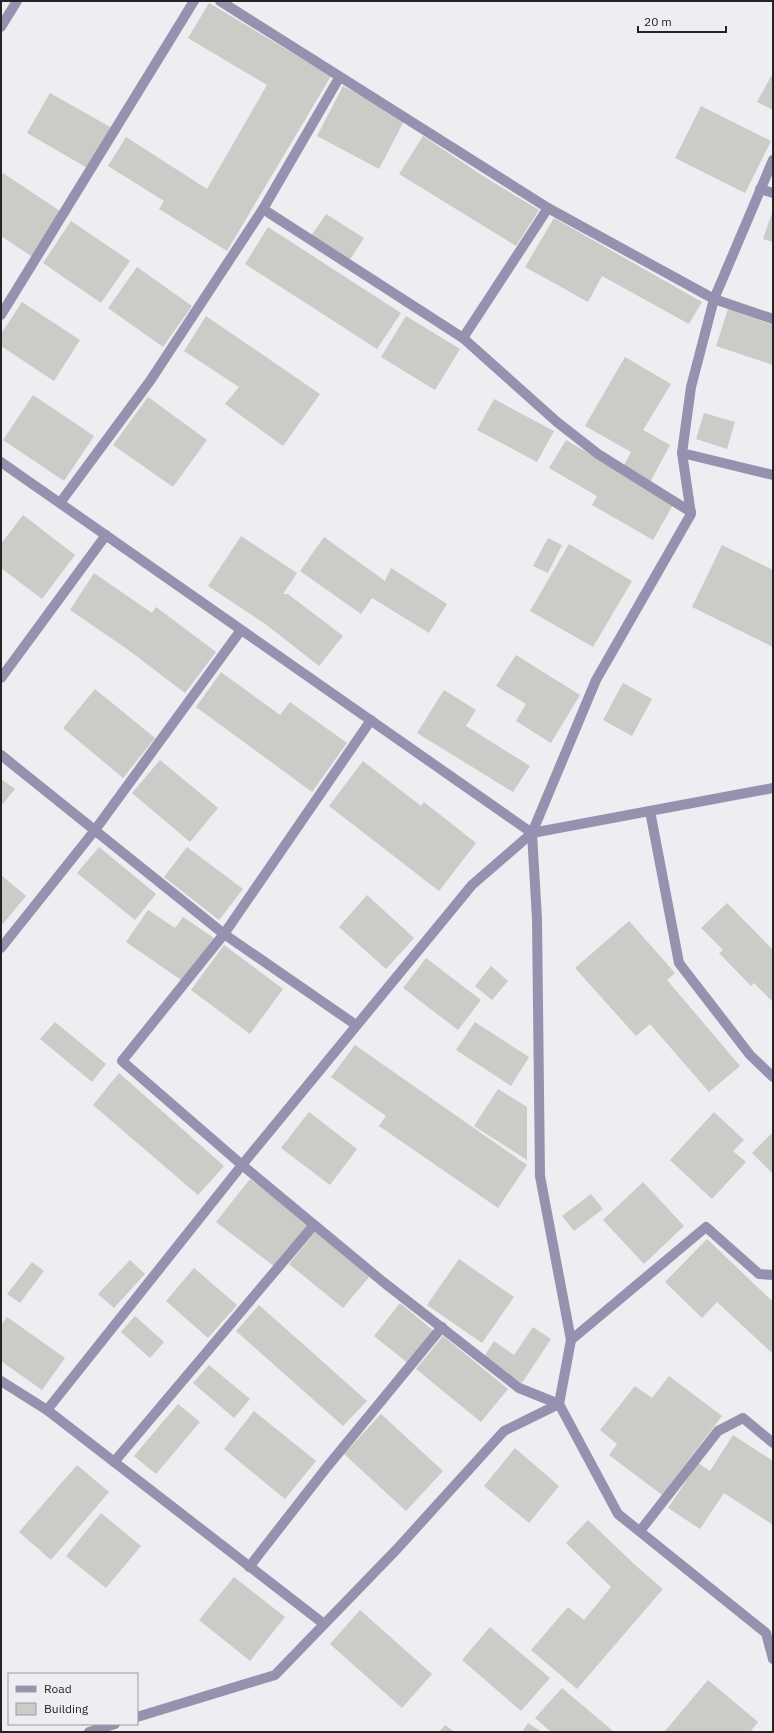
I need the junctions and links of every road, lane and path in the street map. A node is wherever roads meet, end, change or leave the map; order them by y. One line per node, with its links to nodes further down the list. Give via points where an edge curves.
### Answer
1 (18, 1): 4 (street)
2 (194, 1): 12 (street)
3 (220, 1): 5 (street)
4 (1, 27)
5 (339, 78): 9 (street); 10 (street)
6 (773, 160): 7 (street)
7 (760, 189): 8 (street); 11 (street)
8 (773, 193)
9 (548, 208): 11 (street); 14 (street)
10 (263, 209): 14 (street); 18 (street, via 150,381)
11 (714, 299): 13 (street); 15 (street, via 691,387)
12 (1, 315)
13 (773, 319)
14 (462, 338): 19 (street, via 557,422 598,454)
15 (682, 453): 17 (street); 19 (street)
16 (1, 462): 18 (street)
17 (773, 475)
18 (60, 503): 20 (street)
19 (691, 512): 28 (street, via 596,680)
20 (106, 535): 21 (street); 22 (street)
21 (241, 630): 23 (street); 27 (street)
22 (1, 678)
23 (371, 720): 28 (street); 29 (street)
24 (1, 755): 27 (street)
25 (773, 788): 26 (street)
26 (650, 811): 28 (street); 32 (street, via 679,963 750,1055)
27 (95, 830): 29 (street); 30 (street)
28 (532, 833): 31 (street, via 472,885); 37 (street, via 537,918 540,1176)
29 (224, 934): 31 (street); 33 (street, via 122,1061)
30 (1, 948)
31 (356, 1026): 33 (street)
32 (773, 1077)
33 (242, 1165): 34 (street); 40 (street)
34 (314, 1224): 36 (street); 42 (street)
35 (773, 1274): 37 (street, via 759,1274 706,1227)
36 (442, 1327): 39 (street, via 519,1388); 44 (street)
37 (571, 1340): 39 (street)
38 (1, 1382): 40 (street)
39 (559, 1404): 43 (street, via 618,1514); 45 (street, via 504,1431)
40 (47, 1410): 42 (street)
41 (773, 1444): 43 (street, via 743,1418 718,1431)
42 (114, 1462): 44 (street)
43 (640, 1532): 46 (street)
44 (249, 1566): 45 (street)
45 (324, 1624): 48 (street, via 276,1675)
46 (770, 1631): 47 (street)
47 (773, 1659)
48 (138, 1717)
49 (112, 1725): 50 (street)
50 (89, 1732)

